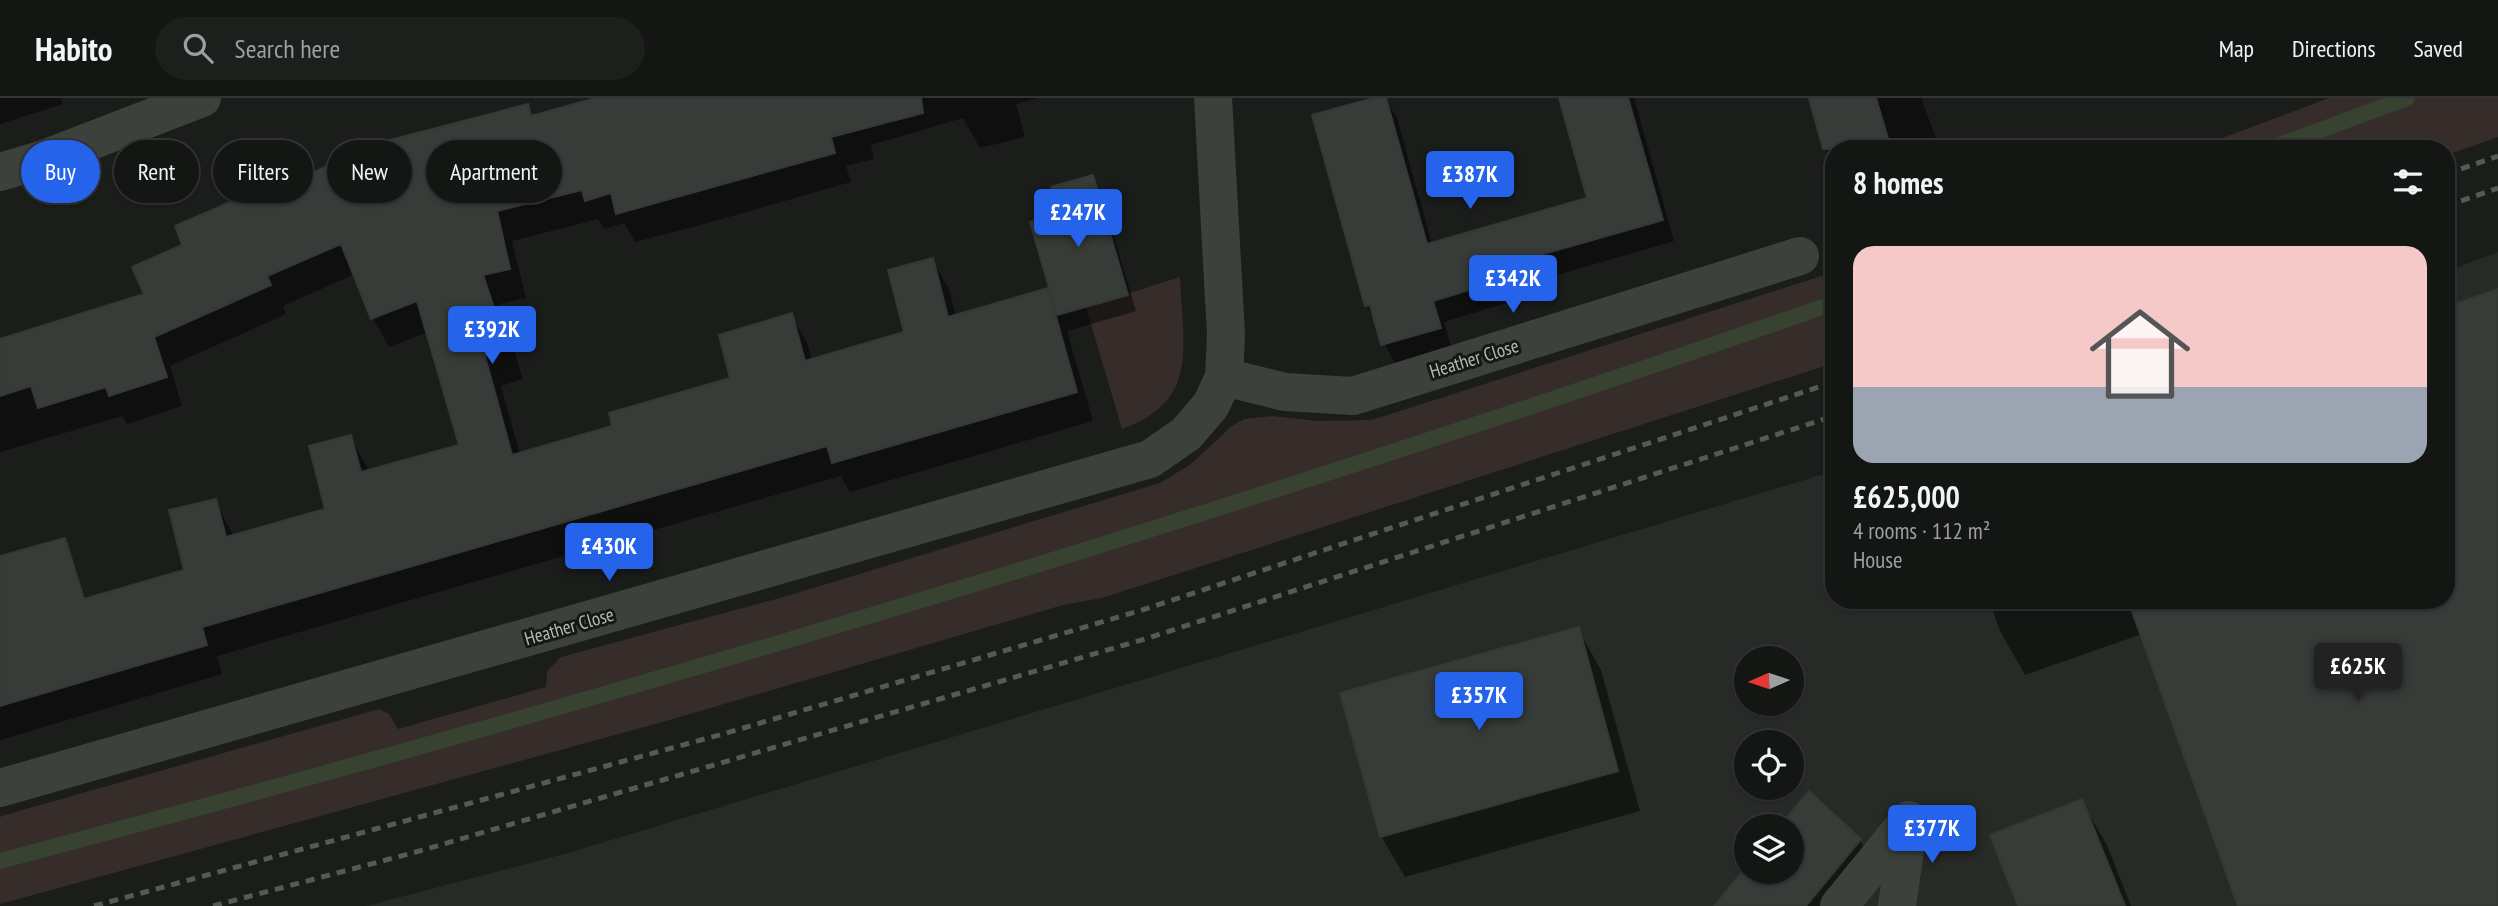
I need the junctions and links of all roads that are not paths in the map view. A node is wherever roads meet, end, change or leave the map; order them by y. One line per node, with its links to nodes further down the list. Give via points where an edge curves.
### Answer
1 (202, 98): 3 (street)
2 (1213, 98): 5 (street, Heather Close, via 1226,335)
3 (0, 172)
4 (1800, 256): 5 (street, Heather Close, via 1353,396 1285,392)
5 (1224, 377): 6 (street, Heather Close, via 1211,405 1186,434 1150,459)
6 (0, 788)
7 (1839, 906): 8 (street, via 1909,820)
8 (1897, 906)

